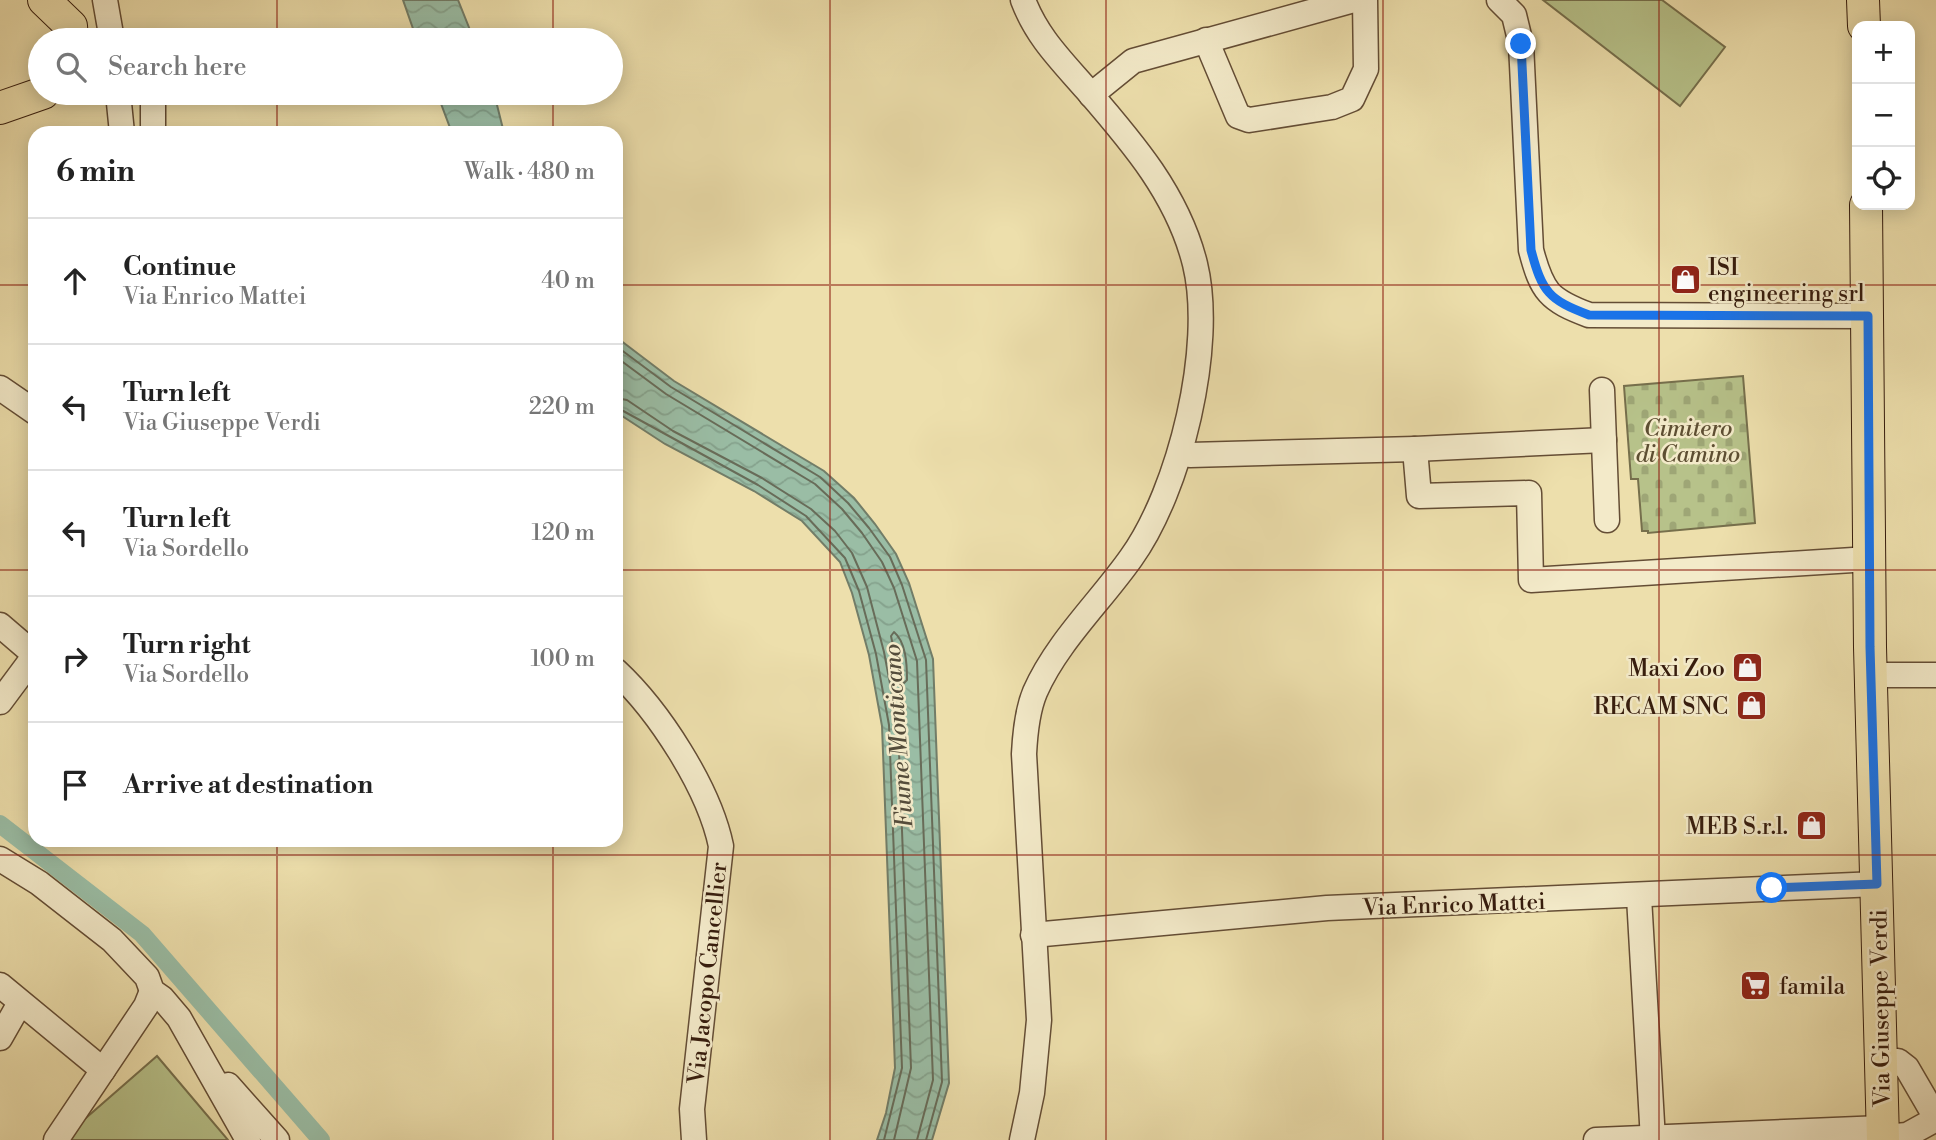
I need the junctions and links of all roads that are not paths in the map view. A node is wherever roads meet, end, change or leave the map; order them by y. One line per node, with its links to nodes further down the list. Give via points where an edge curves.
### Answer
1 (44, 0): 9 (main road)
2 (105, 0): 10 (street)
3 (1023, 0): 12 (street, via 1039,34)
4 (1354, 0): 11 (street)
5 (1365, 0): 11 (street, via 1366,69 1360,89 1352,99 1332,107 1249,120 1238,116)
6 (1499, 0): 20 (street, via 1514,15 1521,44 1531,250 1538,278 1557,303 1589,315)
7 (1863, 0): 8 (main road)
8 (1864, 21)
9 (71, 28)
10 (110, 28)
11 (1206, 40): 12 (street, via 1132,61)
12 (1091, 95): 39 (street, via 1152,168 1177,216 1194,263 1201,306 1199,342 1183,439 1159,505 1133,556 1062,647 1034,693 1024,754)
13 (28, 98): 16 (main road)
14 (119, 105): 17 (street)
15 (153, 105): 18 (street)
16 (0, 108)
17 (121, 126)
18 (153, 126)
19 (1866, 210): 20 (main road, Via Giuseppe Verdi)
20 (1868, 316): 28 (main road, Via Giuseppe Verdi)
21 (0, 388): 23 (street)
22 (1602, 390): 24 (street)
23 (28, 407)
24 (1604, 440): 25 (street); 27 (street)
25 (1415, 449): 26 (street); 28 (street, via 1419,496 1529,493 1531,580)
26 (1190, 455)
27 (1607, 520)
28 (1869, 559): 33 (main road, Via Giuseppe Verdi)
29 (0, 625): 30 (street)
30 (28, 649)
31 (28, 664): 35 (street)
32 (1936, 675): 33 (street)
33 (1871, 676): 37 (main road, Via Giuseppe Verdi)
34 (623, 678): 52 (street, Via Jacopo Cancellier, via 658,717 716,822 721,846 692,1109)
35 (0, 702)
36 (0, 859): 41 (street, via 112,940 147,977)
37 (1877, 884): 38 (street, Via Enrico Mattei, via 1772,895); 44 (main road, Via Giuseppe Verdi)
38 (1639, 897): 39 (street, Via Enrico Mattei, via 1327,908); 50 (street)
39 (1032, 935): 53 (street, via 1039,1046)
40 (0, 985): 42 (street)
41 (152, 991): 45 (street); 49 (street, via 172,1008 195,1048)
42 (20, 1003): 43 (street); 45 (street)
43 (0, 1038)
44 (1881, 1061): 46 (street, via 1898,1060 1908,1068); 48 (main road, Via Giuseppe Verdi)
45 (103, 1070): 51 (street)
46 (1936, 1119): 48 (street, via 1907,1135)
47 (1843, 1135): 48 (street); 50 (street)
48 (1883, 1135)
49 (262, 1139)
50 (1653, 1139): 54 (street)
51 (56, 1140)
52 (694, 1140)
53 (1022, 1140)
54 (1596, 1140)

